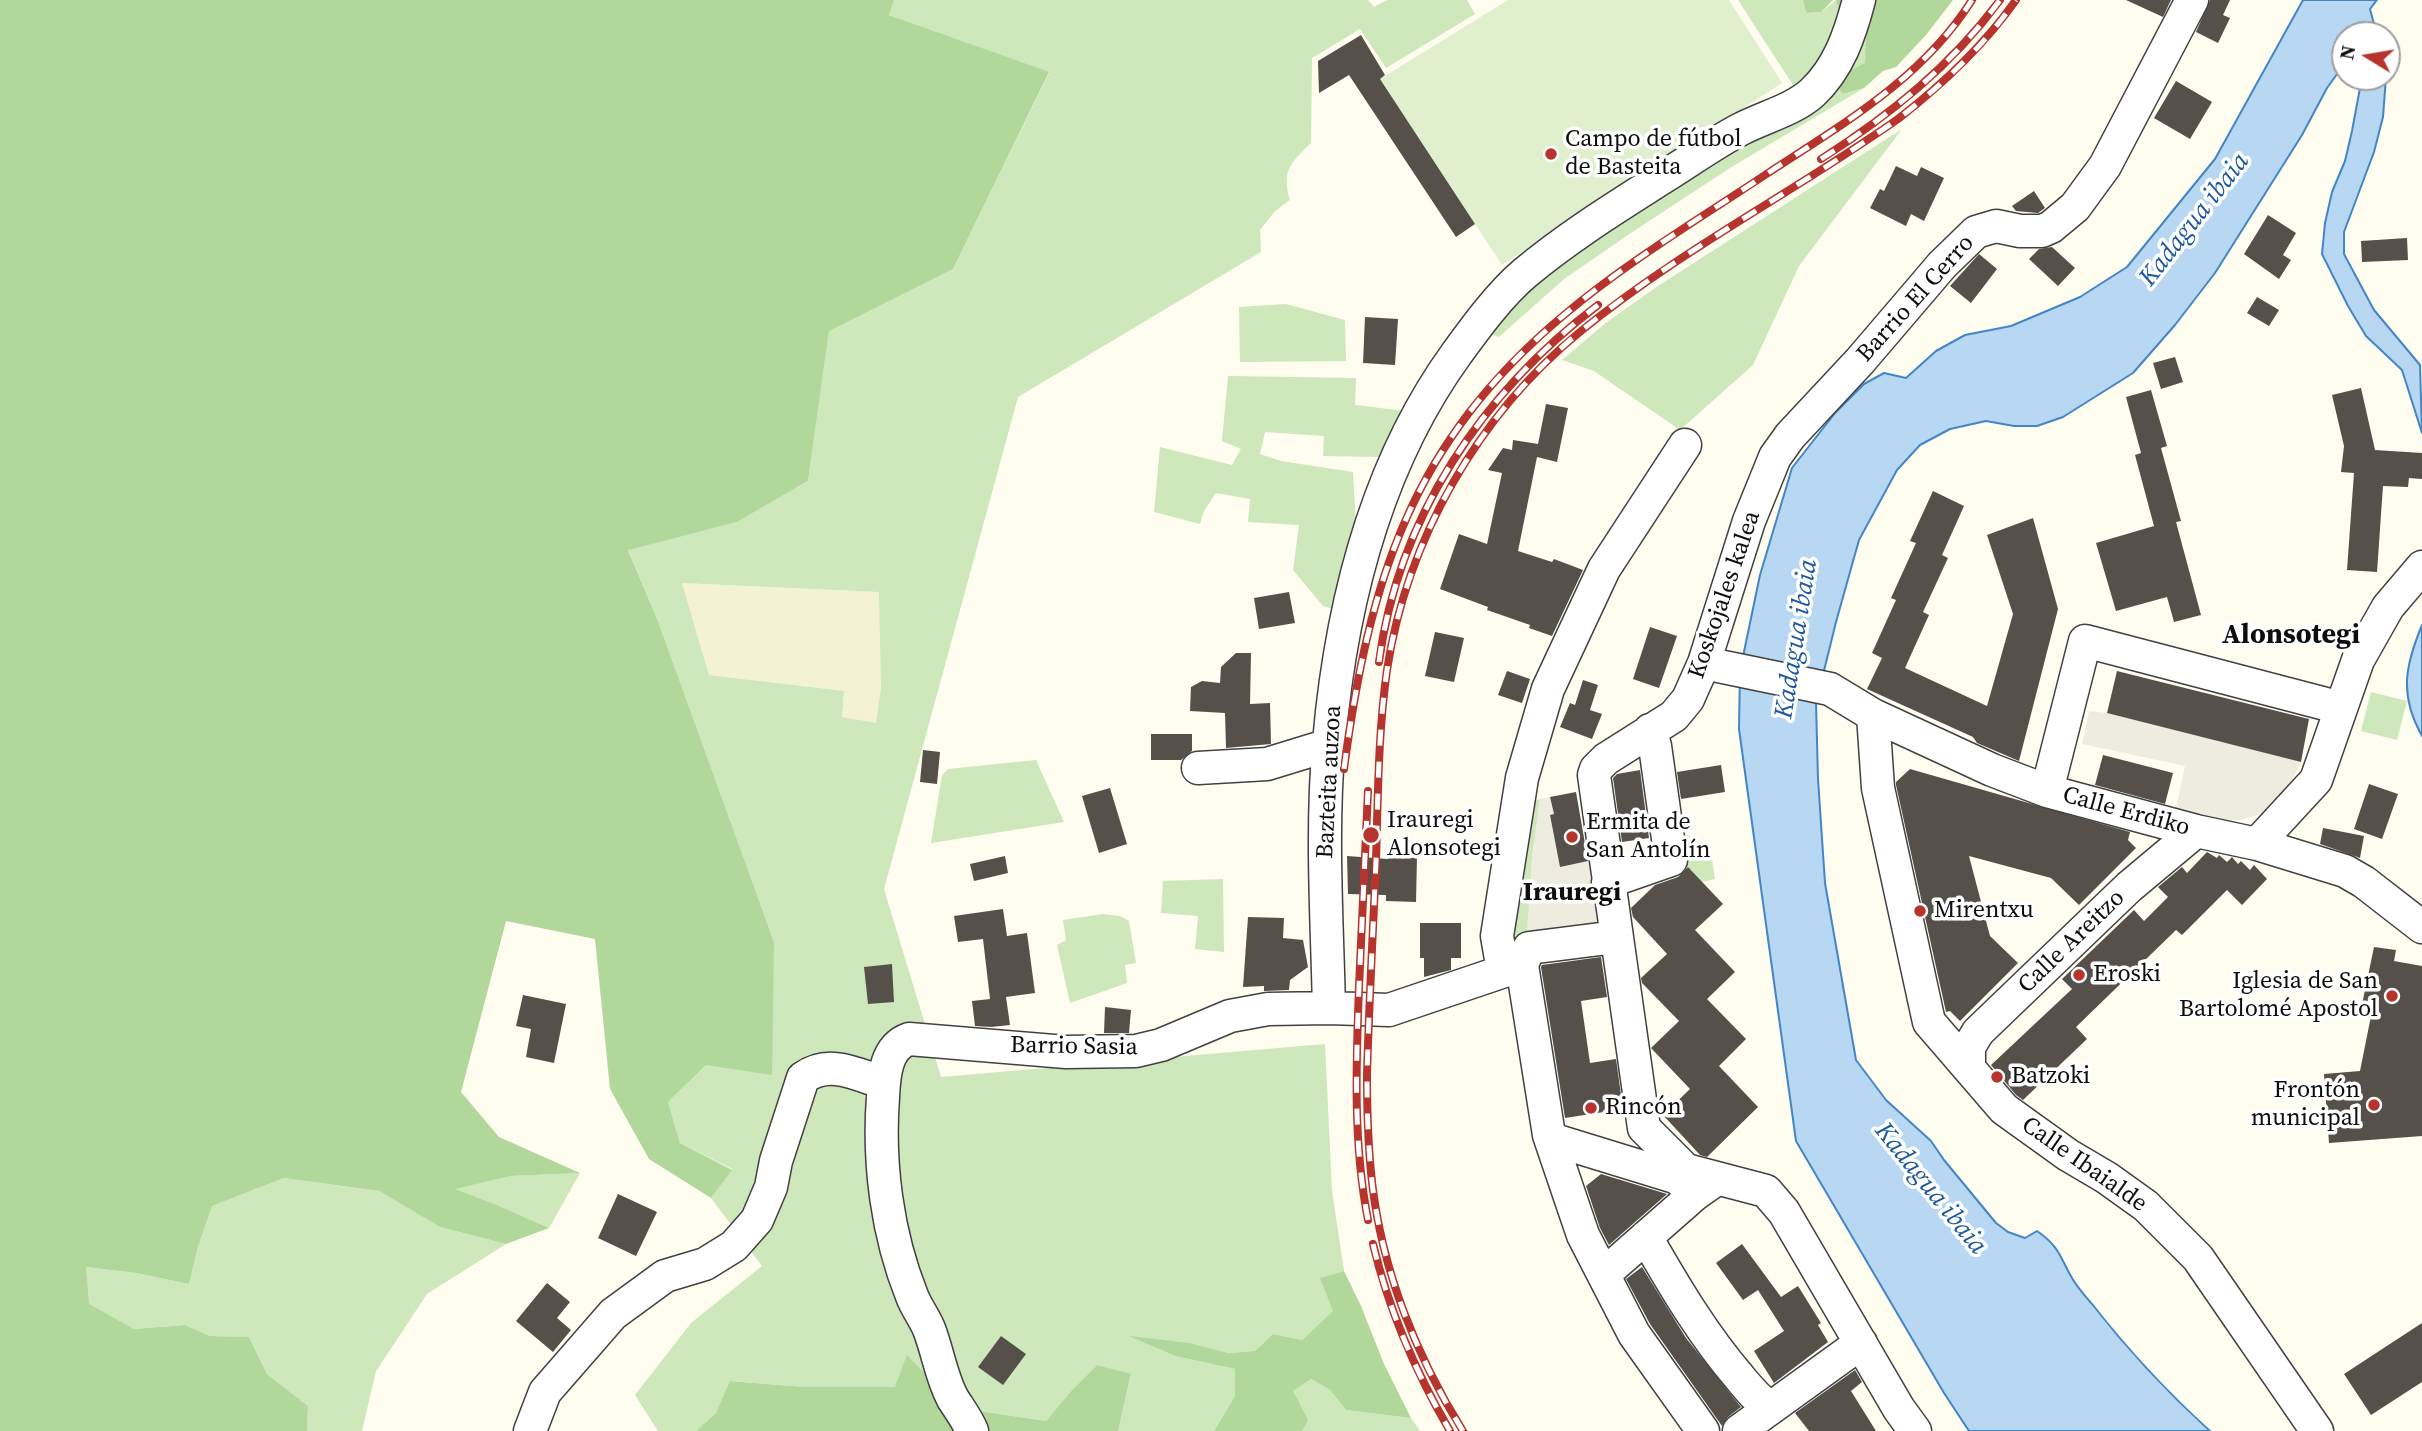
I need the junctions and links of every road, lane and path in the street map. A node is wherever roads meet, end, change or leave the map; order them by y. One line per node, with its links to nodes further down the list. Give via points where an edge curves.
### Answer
1 (1858, 0): 11 (street, Bazteita auzoa, via 1838,61 1812,94 1740,129 1572,235 1522,275 1442,374 1397,455 1368,532 1342,648)
2 (2192, 0): 3 (street, Barrio El Cerro, via 2105,166 2075,206 2042,232 1996,226 1976,232)
3 (1790, 436): 6 (street, Koskojales kalea, via 1775,457 1749,521)
4 (1685, 445): 22 (street, via 1604,569 1548,689 1522,778 1497,936 1501,959)
5 (2422, 567): 7 (street, via 2388,607 2358,660)
6 (1716, 666): 8 (street, Calle Erdiko, via 1830,689); 9 (street, Koskojales kalea, via 1674,716)
7 (2341, 708): 14 (street, via 2085,641); 17 (street, via 2316,780)
8 (1873, 715): 10 (street, Calle Erdiko); 13 (street, Calle Ibaialde)
9 (1650, 730): 19 (street, Koskojales kalea, via 1600,764 1594,775); 19 (street, via 1669,855)
10 (1915, 734): 13 (street, via 1889,752); 14 (street, Calle Erdiko)
11 (1329, 745): 12 (street, via 1267,764); 23 (street, Bazteita auzoa)
12 (1198, 768)
13 (1877, 768): 24 (street, Calle Ibaialde, via 1929,1021)
14 (2047, 791): 15 (street, Calle Erdiko)
15 (2150, 818): 16 (street, Calle Erdiko); 18 (street, via 2156,839)
16 (2196, 831): 17 (street, Calle Erdiko); 18 (street, Calle Areitzo)
17 (2257, 844): 20 (street, Calle Erdiko, via 2345,872)
18 (2155, 864): 25 (street, Calle Areitzo)
19 (1608, 882): 21 (street, Koskojales kalea)
20 (2422, 928)
21 (1616, 937): 22 (street, via 1529,948); 28 (street, Koskojales kalea)
22 (1522, 965): 23 (street, via 1389,1010); 29 (street)
23 (1329, 1008): 27 (street, Barrio Sasia, via 1268,1009 1230,1016 1136,1051 1066,1052 909,1039 893,1049)
24 (1938, 1032): 25 (street, via 1965,1038); 26 (street, Calle Ibaialde)
25 (1978, 1032): 26 (street, via 1969,1047)
26 (1969, 1065): 41 (street, Calle Ibaialde, via 2004,1109 2146,1206 2198,1258)
27 (884, 1083): 36 (street, via 826,1068 803,1078 757,1220 734,1246 705,1264 665,1276 613,1314 545,1392); 37 (street, Barrio Sasia, via 880,1136 894,1242 943,1376)
28 (1644, 1128): 30 (street, Koskojales kalea, via 1644,1153); 31 (street)
29 (1551, 1139): 30 (street); 33 (street, via 1583,1235)
30 (1630, 1164): 31 (street)
31 (1706, 1186): 32 (street); 34 (street, via 1766,1191 1784,1212)
32 (1646, 1237): 33 (street); 35 (street, via 1688,1309 1727,1363)
33 (1604, 1274): 38 (street, via 1634,1334)
34 (1861, 1343): 35 (street); 40 (street)
35 (1770, 1408): 39 (street)
36 (530, 1431)
37 (972, 1431)
38 (1703, 1431)
39 (1739, 1431)
40 (1915, 1431)
41 (2317, 1431)

